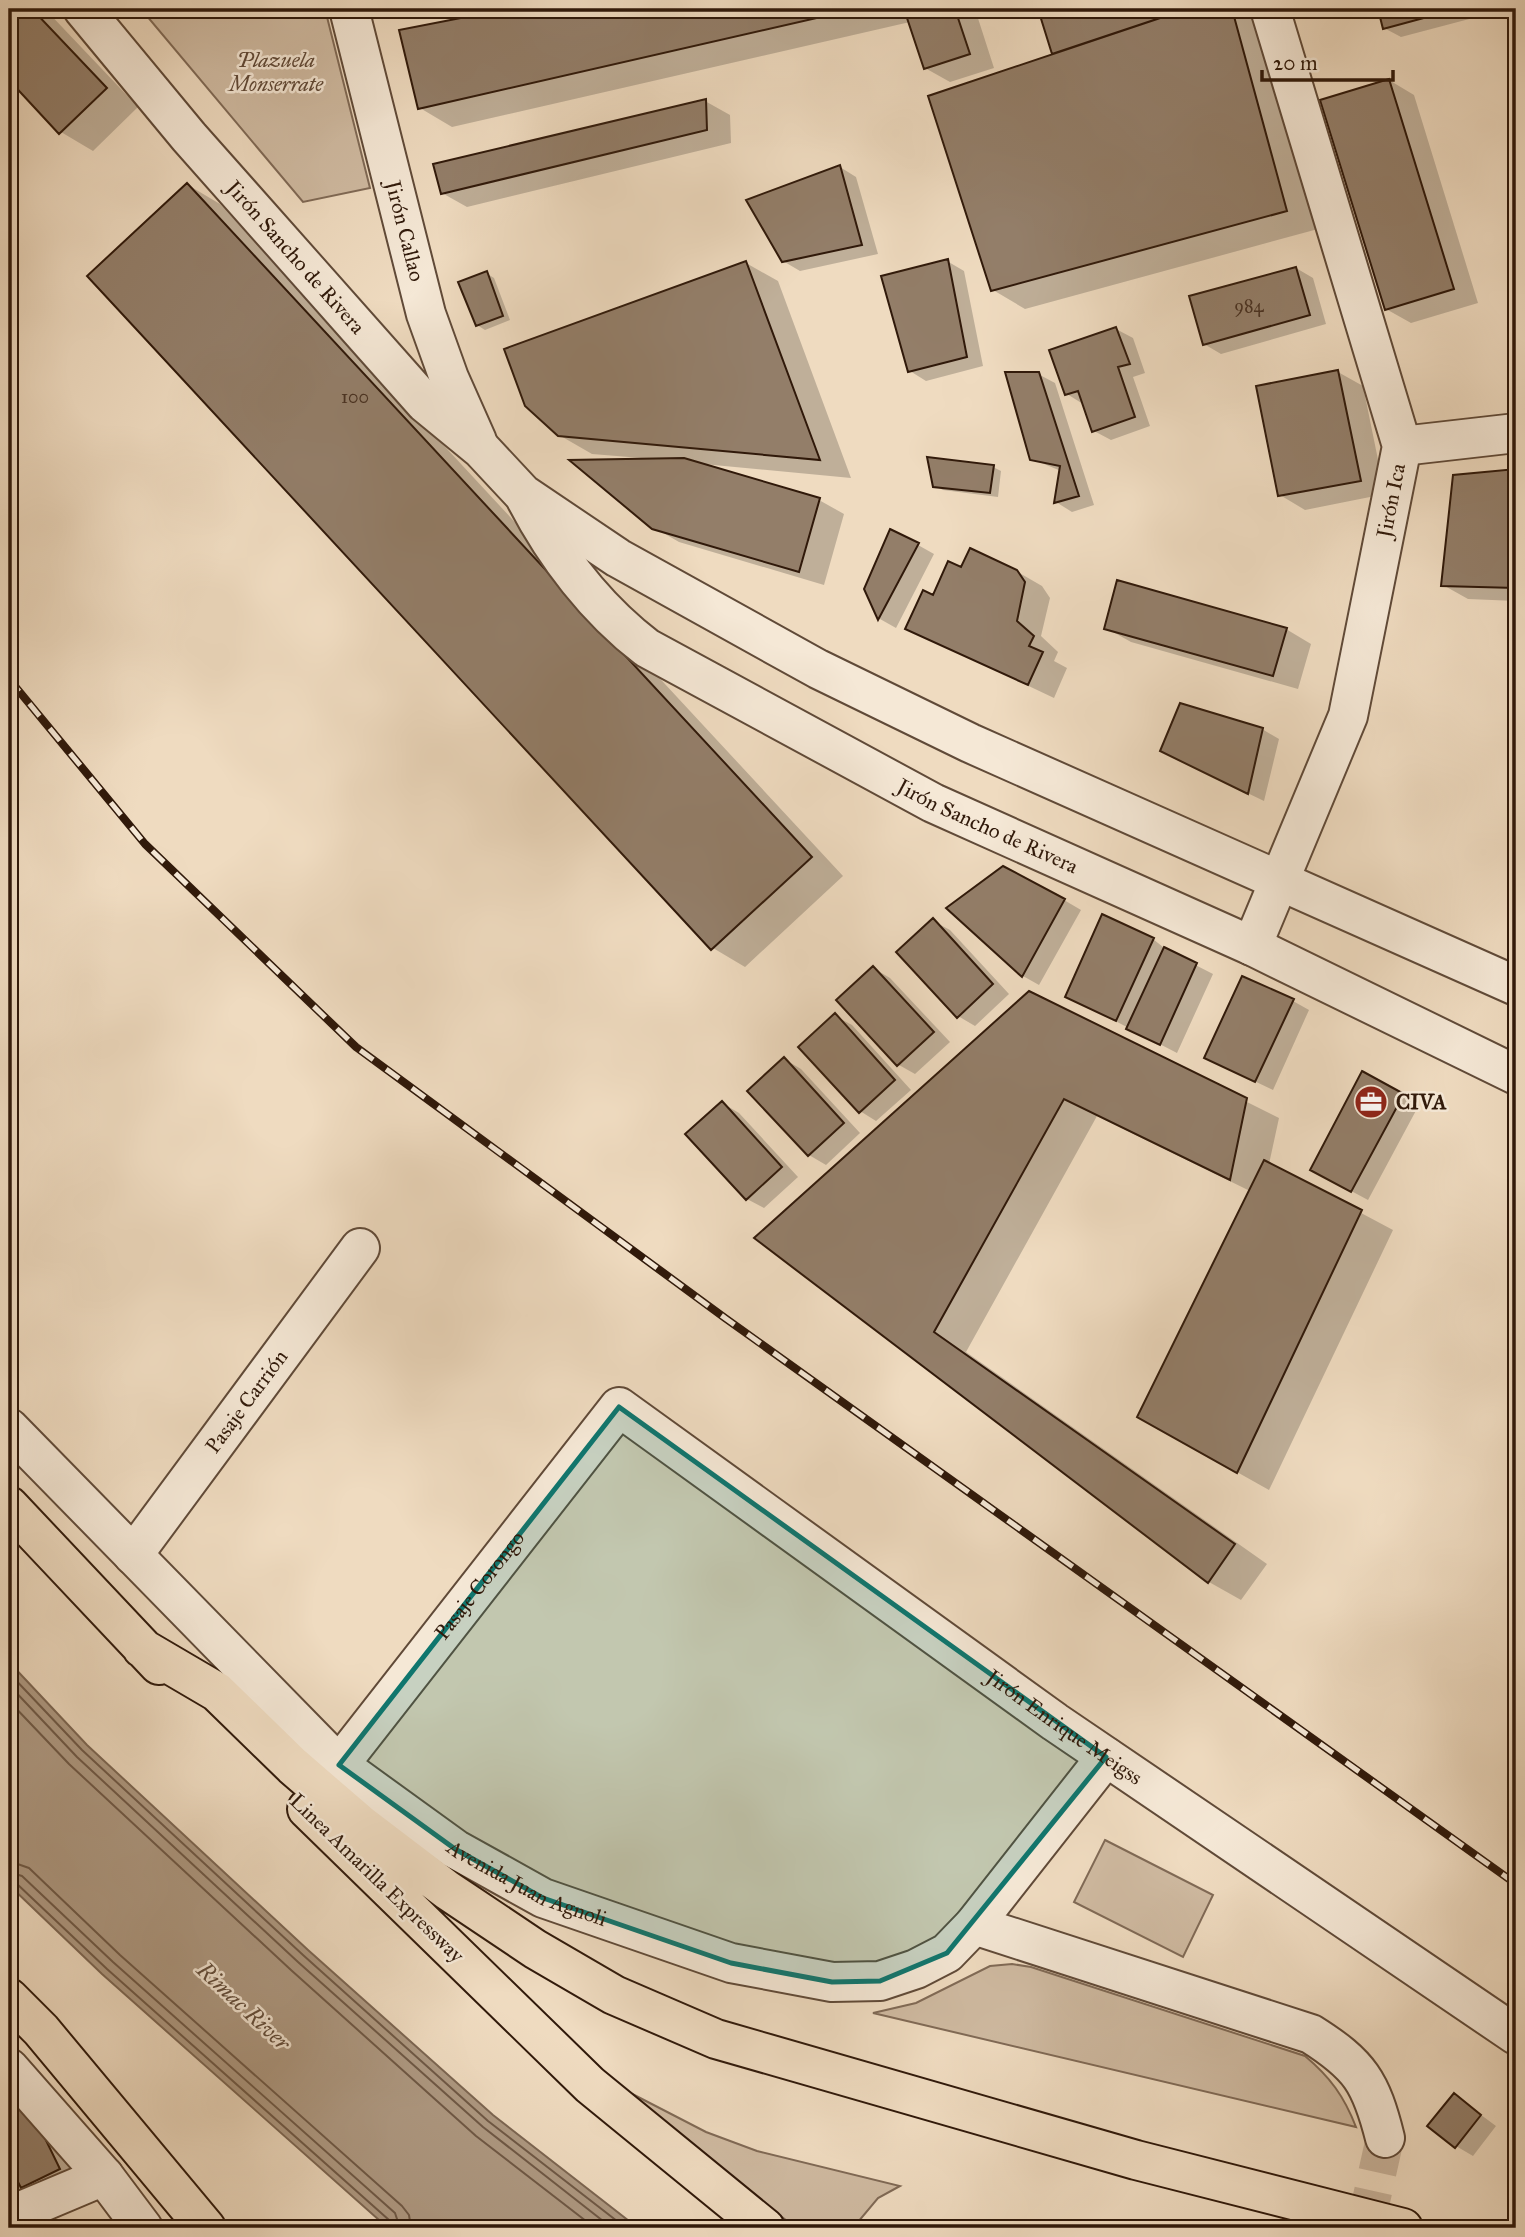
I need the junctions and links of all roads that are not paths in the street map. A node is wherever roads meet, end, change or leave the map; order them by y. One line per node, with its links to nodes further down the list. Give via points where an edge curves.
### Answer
1 (83, 9): 6 (street, Jirón Sancho de Rivera, via 189,137 425,403)
2 (349, 9): 6 (street, Jirón Callao, via 426,314)
3 (1270, 9): 5 (street, Jirón Ica)
4 (1516, 433): 5 (street)
5 (1402, 446): 8 (street, Jirón Ica, via 1348,716)
6 (481, 449): 7 (street, Jirón Sancho de Rivera)
7 (523, 494): 8 (street, Jirón Sancho de Rivera, via 618,558 818,668 970,743); 9 (street, Jirón Sancho de Rivera, via 558,555 613,618 647,648 933,803)
8 (1280, 879): 9 (street, Jirón Ica); 10 (street, Jirón Sancho de Rivera)
9 (1252, 946): 11 (street, Jirón Sancho de Rivera)
10 (1516, 986)
11 (1516, 1075)
12 (360, 1248): 16 (street, Pasaje Carrión)
13 (620, 1407): 18 (street, Jirón Enrique Meigss); 19 (street, Pasaje Corongo)
14 (9, 1428): 16 (street, Avenida Juan Agnoli)
15 (9, 1506): 17 (highway, Linea Amarilla Expressway)
16 (133, 1555): 19 (street, Avenida Juan Agnoli)
17 (142, 1648): 29 (highway, Linea Amarilla Expressway, via 590,2085); 30 (highway, via 218,1692 293,1766 447,1890 614,1995 716,2039 1136,2160)
18 (1106, 1757): 20 (street, Avenida Juan Agnoli); 22 (street, Jirón Enrique Meigss)
19 (339, 1765): 20 (street, Avenida Juan Agnoli, via 455,1849 543,1898 731,1963 831,1982 880,1981 947,1952)
20 (974, 1925): 24 (street, via 1311,2034 1345,2055 1364,2080)
21 (9, 1997): 28 (highway)
22 (1516, 2035)
23 (9, 2068): 25 (street)
24 (1385, 2138)
25 (104, 2176): 26 (street); 27 (street)
26 (9, 2216)
27 (143, 2228)
28 (206, 2228)
29 (765, 2228)
30 (1403, 2228)

